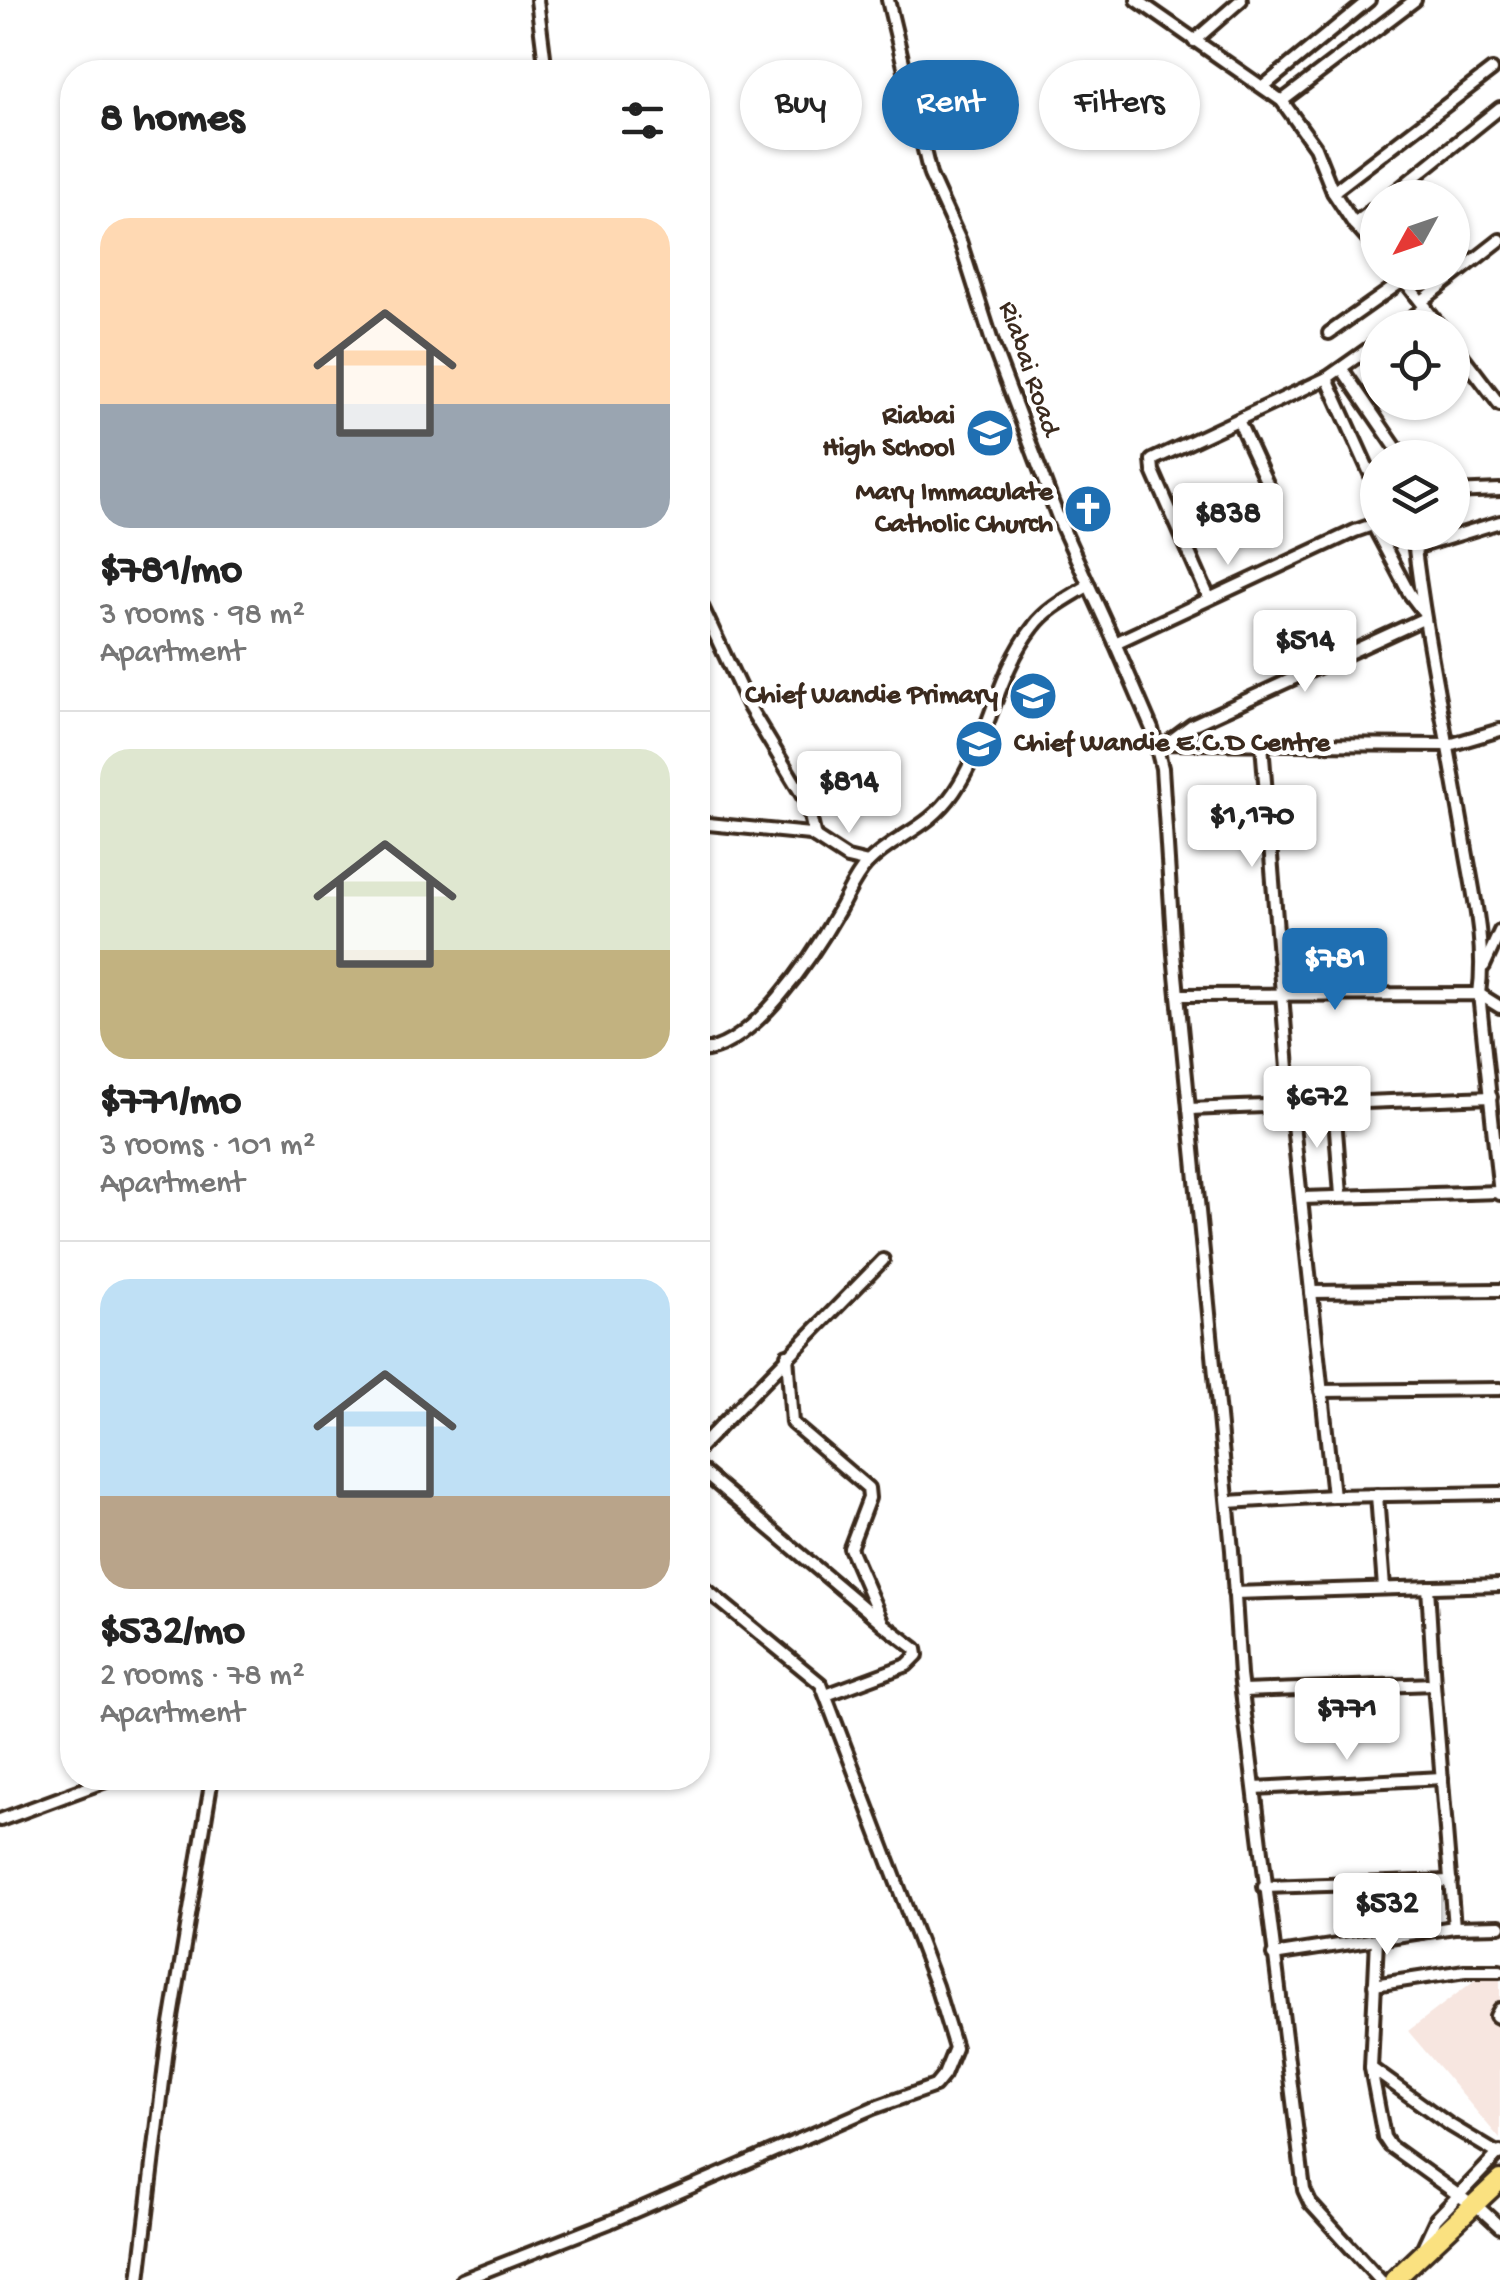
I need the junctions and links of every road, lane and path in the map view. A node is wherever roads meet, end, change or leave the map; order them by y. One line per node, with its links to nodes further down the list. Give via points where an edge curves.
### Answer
1 (537, 0): 8 (street)
2 (888, 0): 41 (street, Riabai Road, via 930,175)
3 (1136, 0): 7 (street)
4 (1241, 0): 7 (street)
5 (1369, 0): 10 (street)
6 (1415, 0): 11 (street)
7 (1194, 41): 10 (street)
8 (544, 60)
9 (1492, 70): 14 (street)
10 (1264, 86): 11 (street)
11 (1282, 102): 14 (street, via 1315,148)
12 (1500, 108): 13 (street)
13 (1410, 180)
14 (1333, 192): 16 (street)
15 (1360, 220): 16 (street)
16 (1354, 224): 17 (street)
17 (1360, 231)
18 (1500, 240): 21 (street)
19 (1383, 290): 24 (street)
20 (1412, 290): 21 (street)
21 (1424, 304): 22 (street); 23 (street)
22 (1418, 310)
23 (1428, 310)
24 (1328, 333)
25 (1360, 356): 27 (street)
26 (1470, 366): 29 (street)
27 (1342, 369): 28 (street); 31 (street)
28 (1326, 378): 30 (street); 32 (street)
29 (1500, 405)
30 (1238, 420): 35 (street); 42 (street, via 1151,464)
31 (1391, 440)
32 (1360, 452)
33 (1500, 490): 34 (street)
34 (1470, 491)
35 (1271, 492)
36 (1500, 522): 38 (street)
37 (1360, 531): 42 (street)
38 (1470, 531)
39 (1388, 550): 43 (street)
40 (1415, 550): 43 (street)
41 (1089, 585): 45 (street, Riabai Road); 52 (street, via 1034,626 954,792 930,820)
42 (1209, 598): 45 (street)
43 (1422, 614): 47 (street); 49 (street)
44 (710, 624): 51 (street, via 749,707 807,802)
45 (1116, 643): 47 (street, Riabai Road)
46 (1500, 730): 49 (street)
47 (1163, 744): 48 (street); 57 (street, Riabai Road)
48 (1262, 744): 49 (street); 55 (street)
49 (1449, 745): 54 (street)
50 (710, 824): 51 (street)
51 (814, 838): 52 (street)
52 (868, 863): 59 (street, via 759,1018)
53 (1500, 931): 54 (street)
54 (1483, 968): 56 (street)
55 (1281, 994): 56 (street); 57 (street); 62 (street)
56 (1479, 994): 58 (street); 60 (street)
57 (1178, 995): 63 (street, Riabai Road)
58 (1500, 1007)
59 (710, 1051)
60 (1491, 1098): 61 (street); 64 (street)
61 (1334, 1104): 62 (street); 66 (street)
62 (1291, 1106): 63 (street); 67 (street)
63 (1188, 1109): 79 (street, Riabai Road)
64 (1497, 1128): 65 (street)
65 (1500, 1193): 66 (street)
66 (1341, 1196): 67 (street)
67 (1302, 1198): 70 (street)
68 (882, 1260): 71 (street)
69 (1500, 1290): 70 (street)
70 (1311, 1292): 73 (street)
71 (787, 1355): 74 (street); 85 (street, via 792,1424 870,1493 850,1548)
72 (1500, 1389): 73 (street)
73 (1320, 1391): 78 (street)
74 (710, 1436)
75 (710, 1478): 85 (street)
76 (1500, 1493): 77 (street)
77 (1378, 1495): 78 (street); 82 (street)
78 (1333, 1496): 79 (street)
79 (1228, 1502): 84 (street, Riabai Road)
80 (1500, 1585): 81 (street)
81 (1428, 1587): 82 (street); 86 (street)
82 (1384, 1588): 84 (street)
83 (710, 1593): 88 (street, via 804,1668)
84 (1234, 1593): 87 (street, Riabai Road)
85 (883, 1624): 88 (street, via 916,1649 914,1661)
86 (1434, 1684): 87 (street); 89 (street)
87 (1243, 1691): 90 (street, Riabai Road)
88 (826, 1695): 110 (street, via 943,2004 955,2048 944,2076 935,2086)
89 (1442, 1778): 90 (street); 94 (street)
90 (1255, 1788): 95 (street, Riabai Road)
91 (81, 1790): 93 (street)
92 (210, 1790): 109 (street)
93 (0, 1820)
94 (1450, 1880): 95 (street); 97 (street)
95 (1264, 1887): 99 (street, Riabai Road)
96 (1500, 1926): 97 (street)
97 (1454, 1927): 98 (street)
98 (1377, 1939): 99 (street); 101 (street)
99 (1273, 1956): 111 (street, Riabai Road, via 1307,2198)
100 (1500, 1972): 101 (street)
101 (1374, 1985): 104 (street)
102 (1500, 2009): 103 (street)
103 (1500, 2018)
104 (1371, 2068): 105 (street); 107 (street, via 1387,2142)
105 (1499, 2153): 107 (street)
106 (1500, 2180): 107 (highway)
107 (1468, 2201): 108 (street); 112 (highway)
108 (1500, 2228)
109 (139, 2280)
110 (462, 2280)
111 (1380, 2280)
112 (1394, 2280)

